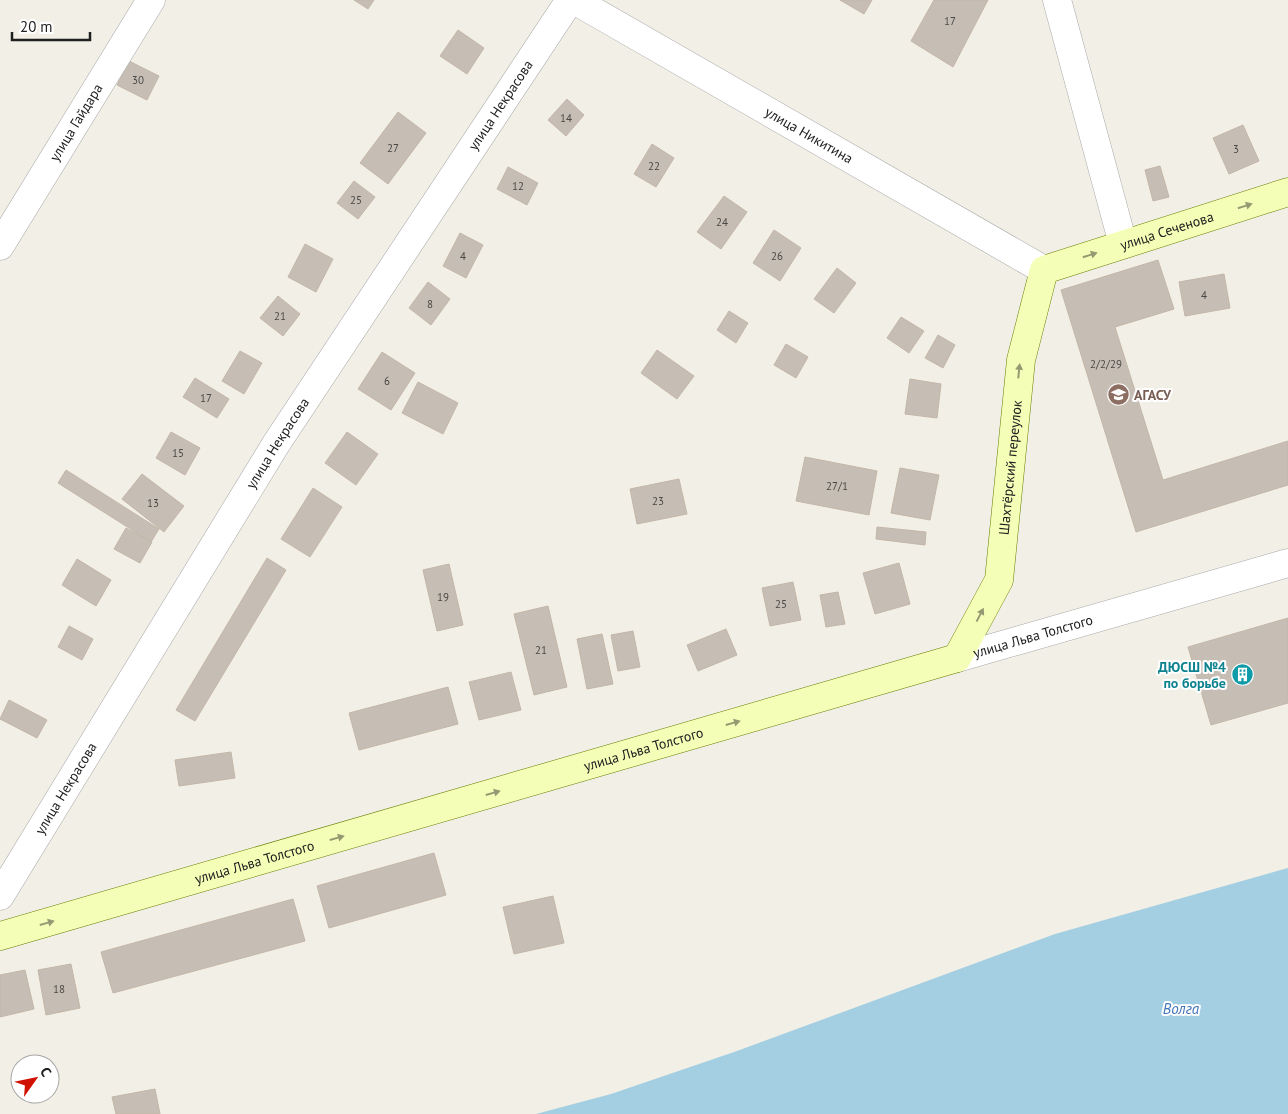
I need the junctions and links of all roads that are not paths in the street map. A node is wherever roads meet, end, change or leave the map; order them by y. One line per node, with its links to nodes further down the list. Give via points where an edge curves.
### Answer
1 (151, 0): 7 (street, улица Гайдара)
2 (570, 0): 11 (street, улица Некрасова, via 276,444)
3 (574, 0): 8 (street, улица Никитина)
4 (1057, 0): 6 (street)
5 (1288, 192): 6 (main road, улица Сеченова, one-way to 5)
6 (1123, 244): 8 (main road, улица Сеченова, one-way to 6)
7 (0, 246)
8 (1044, 270): 10 (main road, Шахтёрский переулок, one-way to 8, via 999,580 1021,360)
9 (1288, 563): 10 (street, улица Льва Толстого)
10 (957, 658): 12 (main road, улица Льва Толстого, one-way to 10)
11 (0, 896)
12 (0, 936)

